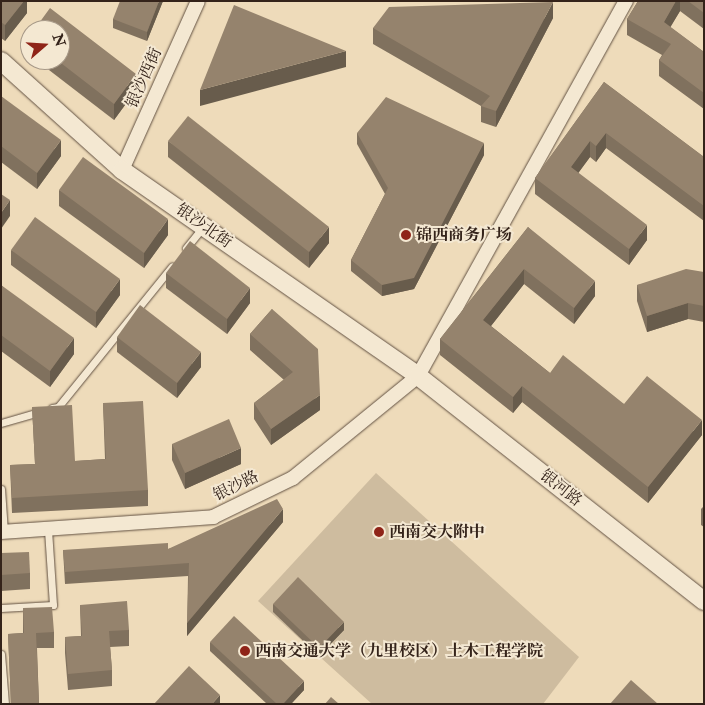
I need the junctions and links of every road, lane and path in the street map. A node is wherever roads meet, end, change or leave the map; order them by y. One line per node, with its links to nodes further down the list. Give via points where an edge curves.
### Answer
1 (198, 1): 4 (street, 银沙西街)
2 (626, 1): 6 (street)
3 (1, 61): 4 (street, 银沙北街)
4 (122, 170): 5 (street, 银沙北街)
5 (204, 226): 6 (street, 银沙北街); 7 (lane, via 58,407)
6 (418, 376): 9 (street, 银沙路, via 293,478 213,516); 11 (street, 银河路)
7 (1, 423)
8 (1, 489): 10 (lane)
9 (48, 530): 10 (street, 银沙路); 12 (lane, via 53,605)
10 (3, 532)
11 (704, 601)
12 (1, 608)
13 (1, 654): 14 (lane)
14 (5, 704)

